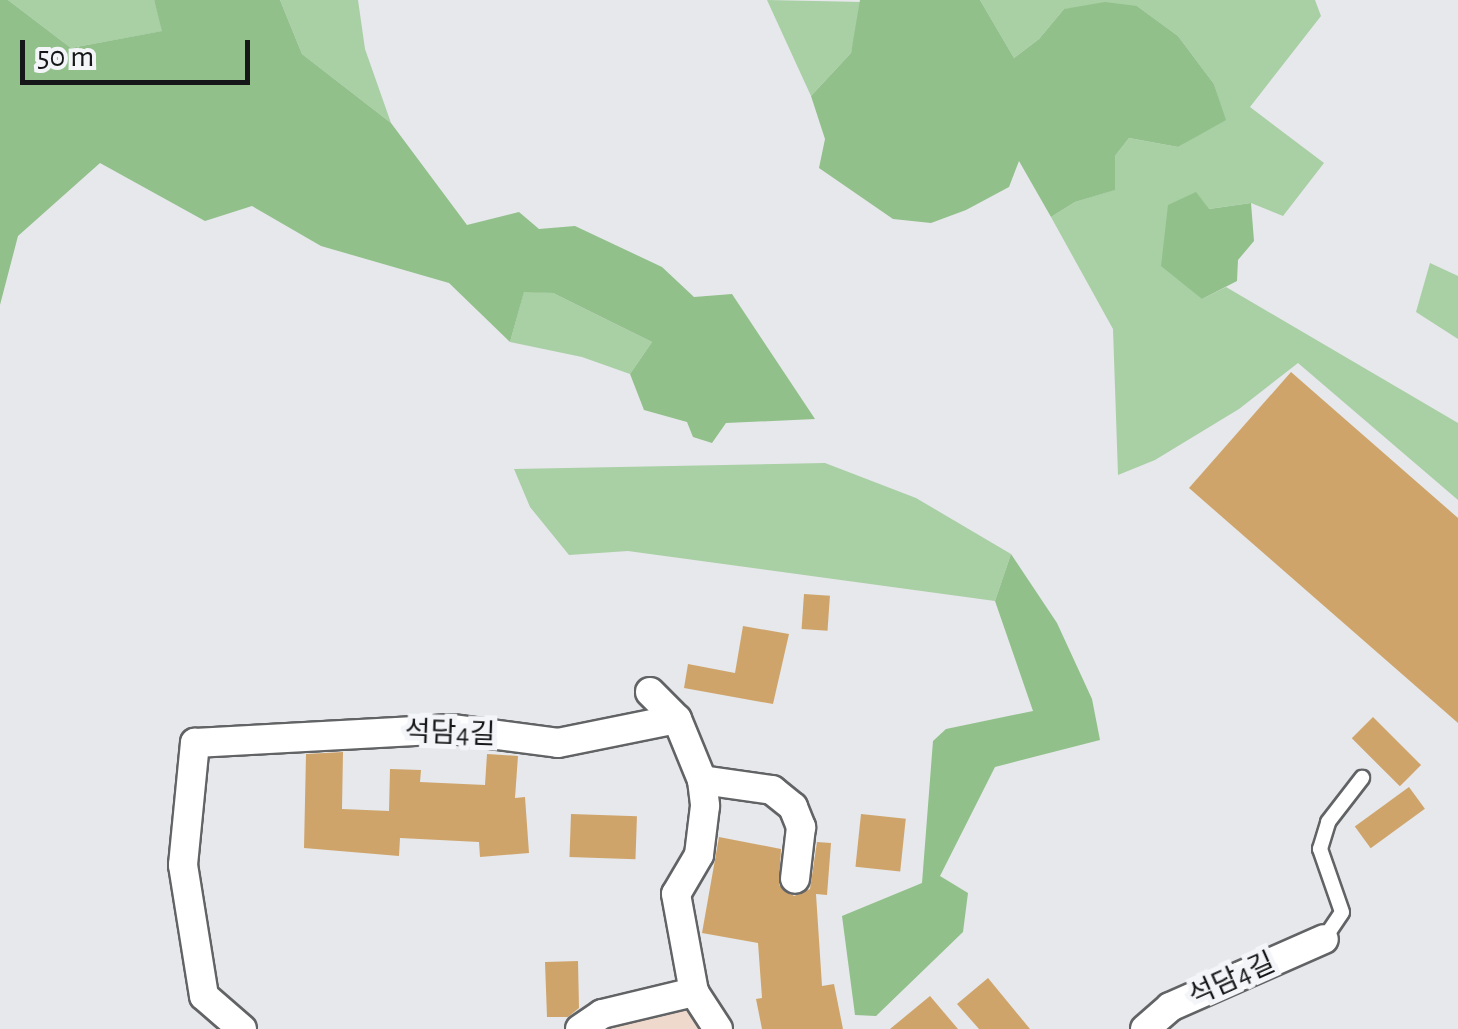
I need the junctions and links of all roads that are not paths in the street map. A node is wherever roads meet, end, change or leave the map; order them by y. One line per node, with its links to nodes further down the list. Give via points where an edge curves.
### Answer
1 (650, 692): 2 (street)
2 (677, 720): 4 (street); 8 (street, 석담4길, via 558,743 452,728 195,743 183,865 204,996)
3 (1362, 778): 6 (lane, via 1328,822 1320,848 1342,912)
4 (702, 780): 5 (street, via 772,790 793,807 801,827); 7 (street, via 699,855 676,894)
5 (795, 879)
6 (1324, 939): 11 (street, 석담4길, via 1170,1006)
7 (694, 992): 9 (street, via 602,1014); 10 (street)
8 (242, 1029)
9 (580, 1029)
10 (718, 1029)
11 (1145, 1029)

